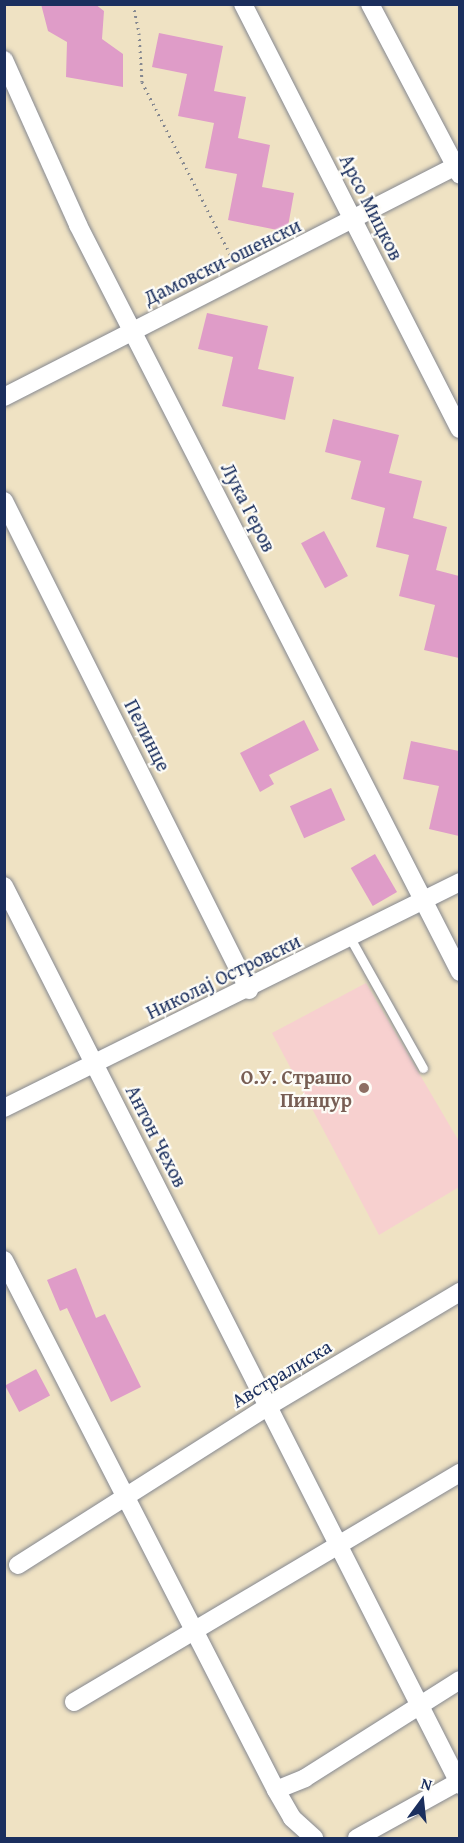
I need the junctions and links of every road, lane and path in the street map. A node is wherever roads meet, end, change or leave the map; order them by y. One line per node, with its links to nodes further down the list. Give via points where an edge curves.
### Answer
1 (133, 4): 7 (path, via 140,33 142,82)
2 (243, 4): 6 (street, Арсо Мицков)
3 (370, 4): 5 (street)
4 (4, 60): 8 (street, Лука Геров, via 78,225)
5 (458, 168): 6 (street, Дамовски-ошенски)
6 (354, 221): 7 (street, Дамовски-ошенски); 10 (street, Арсо Мицков)
7 (241, 277): 8 (street, Дамовски-ошенски)
8 (134, 330): 9 (street, Дамовски-ошенски); 14 (street, Лука Геров)
9 (4, 397)
10 (459, 429)
11 (4, 501): 17 (street, Пелинце)
12 (459, 882): 14 (street, Николај Островски)
13 (4, 886): 18 (street, Антон Чехов)
14 (424, 900): 15 (street, Николај Островски); 16 (street, Лука Геров)
15 (350, 938): 17 (street, Николај Островски); 19 (lane)
16 (459, 972)
17 (249, 990): 18 (street, Николај Островски)
18 (95, 1063): 20 (street, Николај Островски); 23 (street, Антон Чехов)
19 (423, 1068)
20 (4, 1108)
21 (4, 1260): 25 (street)
22 (459, 1293): 23 (street, Австралиска)
23 (267, 1407): 25 (street, Австралиска); 26 (street, Антон Чехов)
24 (459, 1473): 26 (street)
25 (126, 1494): 27 (street, Австралиска); 28 (street)
26 (338, 1545): 28 (street); 31 (street, Антон Чехов)
27 (18, 1565)
28 (193, 1632): 30 (street); 33 (street)
29 (459, 1680): 31 (street)
30 (74, 1702)
31 (417, 1704): 32 (street, Антон Чехов); 33 (street, via 305,1778)
32 (459, 1782): 35 (street)
33 (276, 1790): 34 (street, via 292,1818)
34 (314, 1839)
35 (357, 1839)

